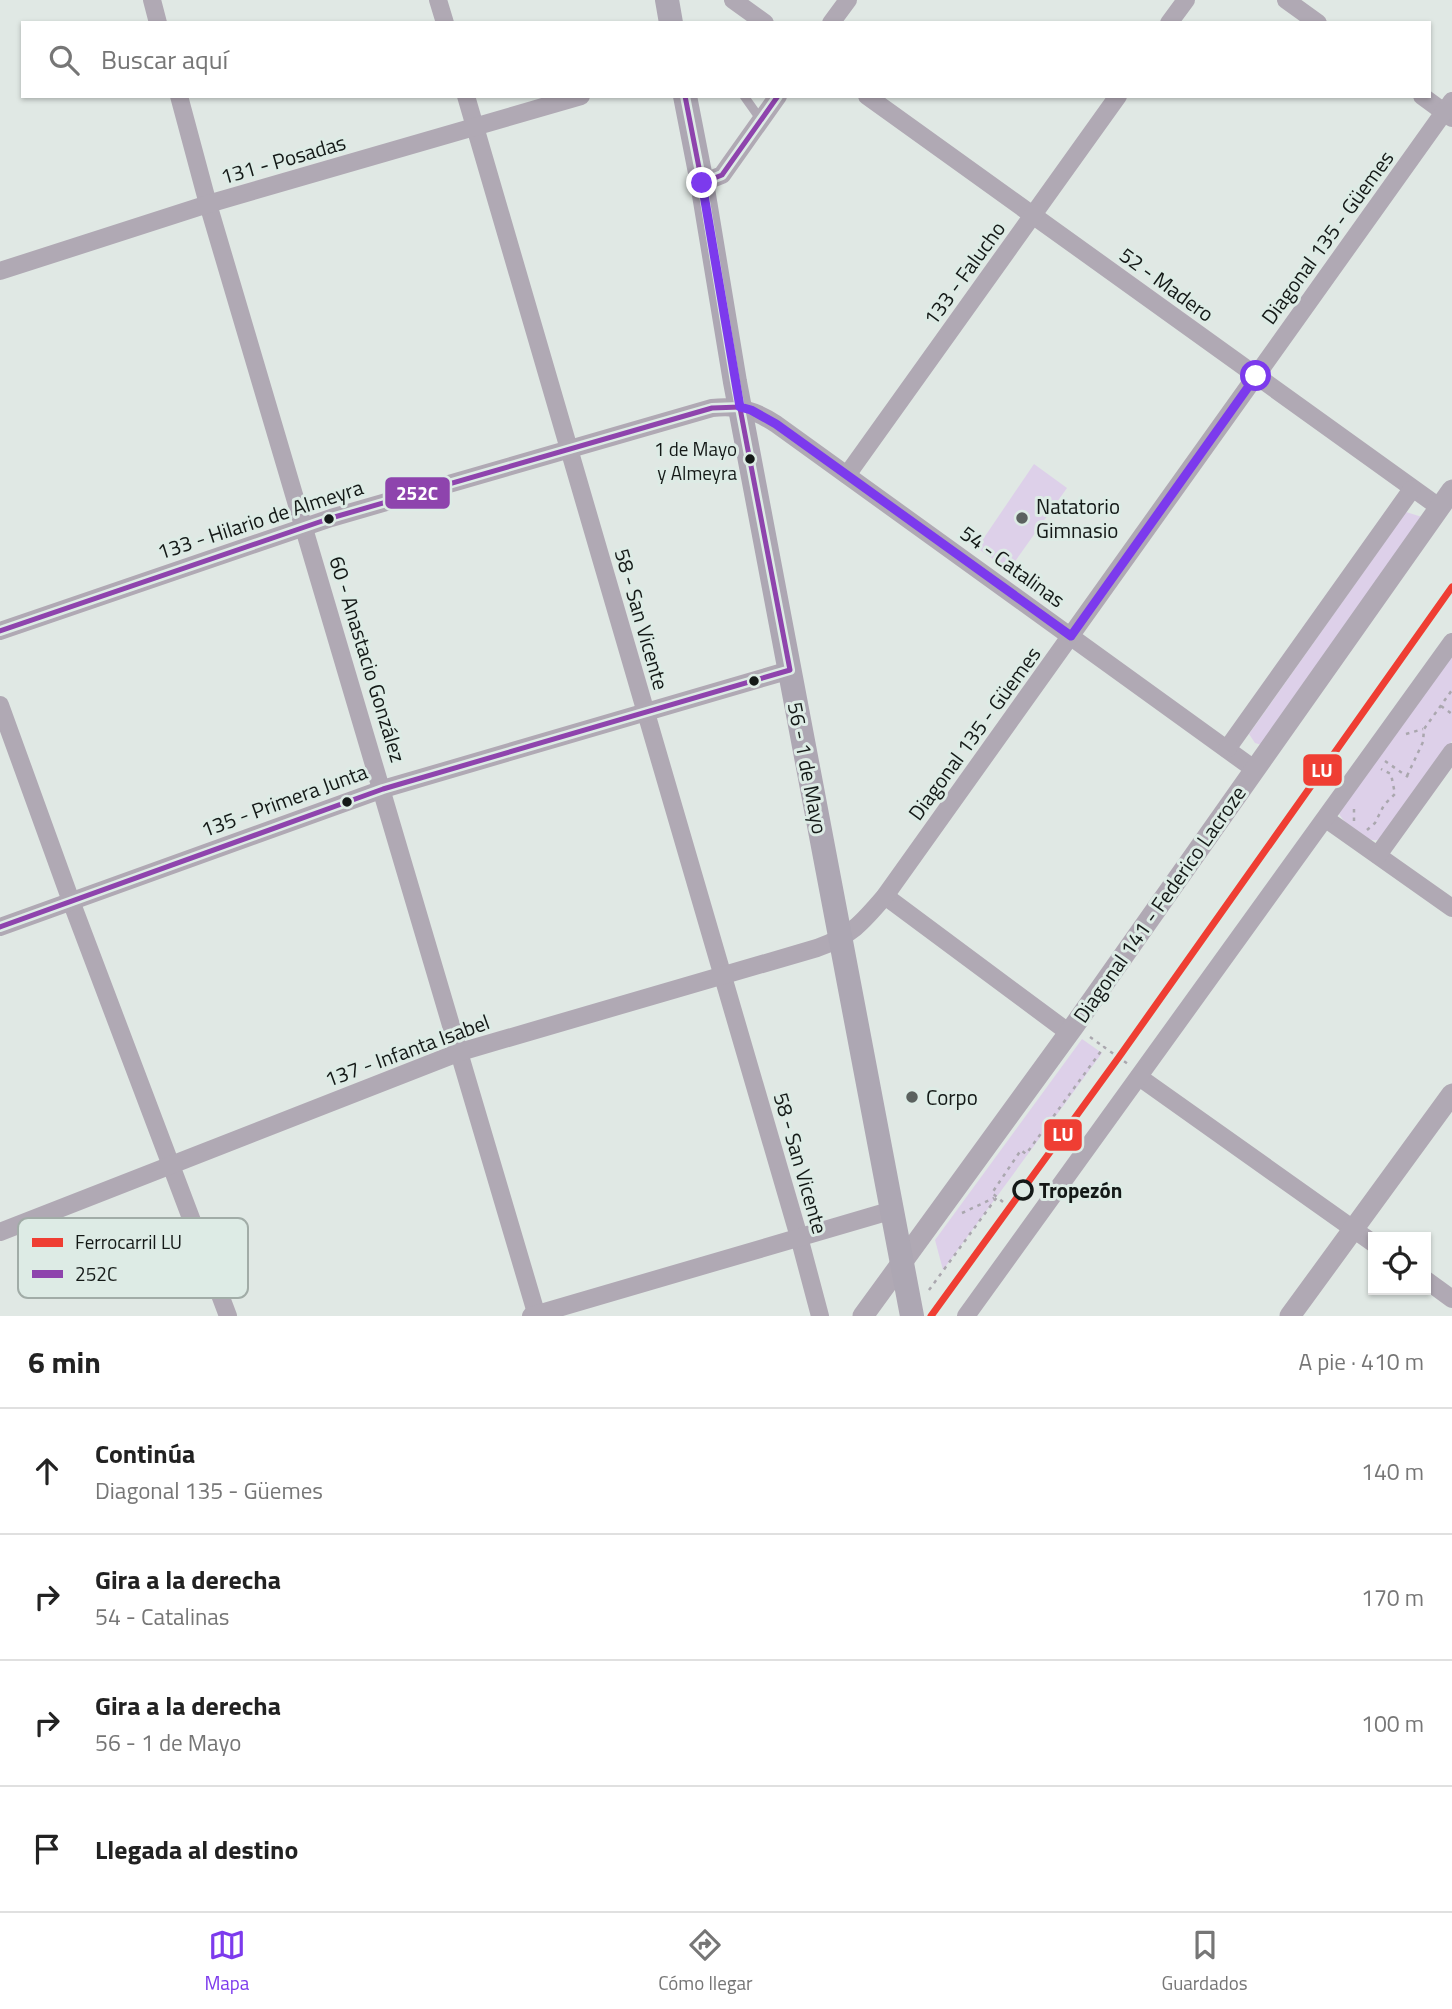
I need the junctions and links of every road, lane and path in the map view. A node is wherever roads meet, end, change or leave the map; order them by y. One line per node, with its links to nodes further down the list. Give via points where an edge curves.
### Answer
1 (152, 0): 9 (street)
2 (438, 0): 10 (street)
3 (667, 0): 11 (main road)
4 (733, 0): 8 (street)
5 (848, 0): 12 (street)
6 (1186, 0): 13 (street)
7 (1286, 0): 14 (street)
8 (745, 17)
9 (157, 21)
10 (443, 21)
11 (671, 21)
12 (832, 21)
13 (1171, 21)
14 (1315, 21)
15 (180, 98): 28 (street, 60 - Anastacio González)
16 (467, 98): 26 (street, 58 - San Vicente)
17 (574, 98): 26 (street, 131 - Posadas)
18 (685, 98): 27 (main road, 56 - 1 de Mayo)
19 (745, 98): 25 (lane)
20 (777, 98): 25 (street)
21 (870, 98): 29 (street, 52 - Madero)
22 (1117, 98): 29 (street, 133 - Falucho)
23 (1426, 98): 24 (street)
24 (1449, 110): 31 (street, Diagonal 135 - Güemes)
25 (761, 120): 27 (street, via 722,175)
26 (475, 126): 28 (street, 131 - Posadas); 33 (street, 58 - San Vicente)
27 (702, 183): 32 (main road, 56 - 1 de Mayo)
28 (208, 204): 30 (street, 131 - Posadas); 37 (street, 60 - Anastacio González)
29 (1034, 215): 31 (street, 52 - Madero); 34 (street, 133 - Falucho)
30 (0, 271)
31 (1256, 376): 35 (street, 52 - Madero); 39 (street, Diagonal 135 - Güemes)
32 (740, 407): 33 (street, 133 - Hilario de Almeyra, via 712,408); 34 (street, 54 - Catalinas, via 764,416); 41 (main road, 56 - 1 de Mayo)
33 (568, 448): 37 (street, 133 - Hilario de Almeyra); 45 (street, 58 - San Vicente)
34 (847, 475): 39 (street, 54 - Catalinas)
35 (1412, 489): 36 (street, 52 - Madero); 47 (street)
36 (1446, 499): 51 (street, Diagonal 141 - Federico Lacroze)
37 (304, 527): 38 (street, 133 - Hilario de Almeyra); 56 (street, 60 - Anastacio González)
38 (0, 631)
39 (1071, 636): 47 (street, 54 - Catalinas); 60 (street, Diagonal 135 - Güemes)
40 (1452, 642): 48 (street)
41 (790, 670): 45 (street, 135 - Primera Junta); 64 (main road, 56 - 1 de Mayo)
42 (1452, 690): 44 (path)
43 (0, 705): 61 (street)
44 (1440, 706): 46 (path); 54 (path, via 1423,729 1423,742)
45 (644, 711): 56 (street, 135 - Primera Junta); 65 (street, 58 - San Vicente)
46 (1452, 714)
47 (1227, 749): 51 (street, 54 - Catalinas)
48 (1374, 752): 50 (path); 58 (street)
49 (1452, 752): 55 (street)
50 (1394, 767): 53 (path); 54 (path)
51 (1254, 769): 66 (street, Diagonal 141 - Federico Lacroze)
52 (1374, 771): 53 (path)
53 (1390, 772): 59 (path, via 1395,794 1369,826)
54 (1407, 776): 55 (path)
55 (1426, 788): 59 (street)
56 (383, 789): 61 (street, 135 - Primera Junta); 67 (street, 60 - Anastacio González)
57 (1356, 802): 58 (path, via 1354,820)
58 (1332, 823): 59 (street); 68 (street)
59 (1370, 850): 62 (street)
60 (886, 896): 64 (street, Diagonal 135 - Güemes); 66 (street)
61 (71, 901): 63 (street, 135 - Primera Junta); 70 (street)
62 (1452, 908)
63 (0, 926)
64 (840, 939): 65 (street, 137 - Infanta Isabel); 74 (main road, 56 - 1 de Mayo)
65 (722, 975): 67 (street, 137 - Infanta Isabel); 80 (street, 58 - San Vicente)
66 (1068, 1032): 73 (street, Diagonal 141 - Federico Lacroze)
67 (460, 1052): 70 (street, 137 - Infanta Isabel); 86 (street, 60 - Anastacio González)
68 (1139, 1077): 71 (path, via 1127,1062 1104,1047 1026,1154 1021,1150 992,1193); 78 (street); 91 (street)
69 (1452, 1094): 78 (street)
70 (171, 1166): 75 (street, 137 - Infanta Isabel); 76 (street)
71 (997, 1197): 72 (path); 73 (path, via 952,1217); 87 (path)
72 (1003, 1202)
73 (942, 1209): 82 (street, Diagonal 141 - Federico Lacroze)
74 (893, 1210): 80 (street); 82 (main road, 56 - 1 de Mayo)
75 (36, 1218)
76 (191, 1218)
77 (18, 1225): 79 (street, 137 - Infanta Isabel)
78 (1353, 1229): 81 (street); 92 (street)
79 (0, 1232)
80 (799, 1237): 86 (street); 89 (street, 58 - San Vicente)
81 (1368, 1240)
82 (903, 1261): 87 (main road, 56 - 1 de Mayo); 90 (street, Diagonal 141 - Federico Lacroze)
83 (1431, 1284): 85 (street)
84 (221, 1298): 88 (street)
85 (1452, 1299)
86 (535, 1315)
87 (911, 1315)
88 (228, 1316)
89 (820, 1316)
90 (863, 1316)
91 (966, 1316)
92 (1290, 1316)

